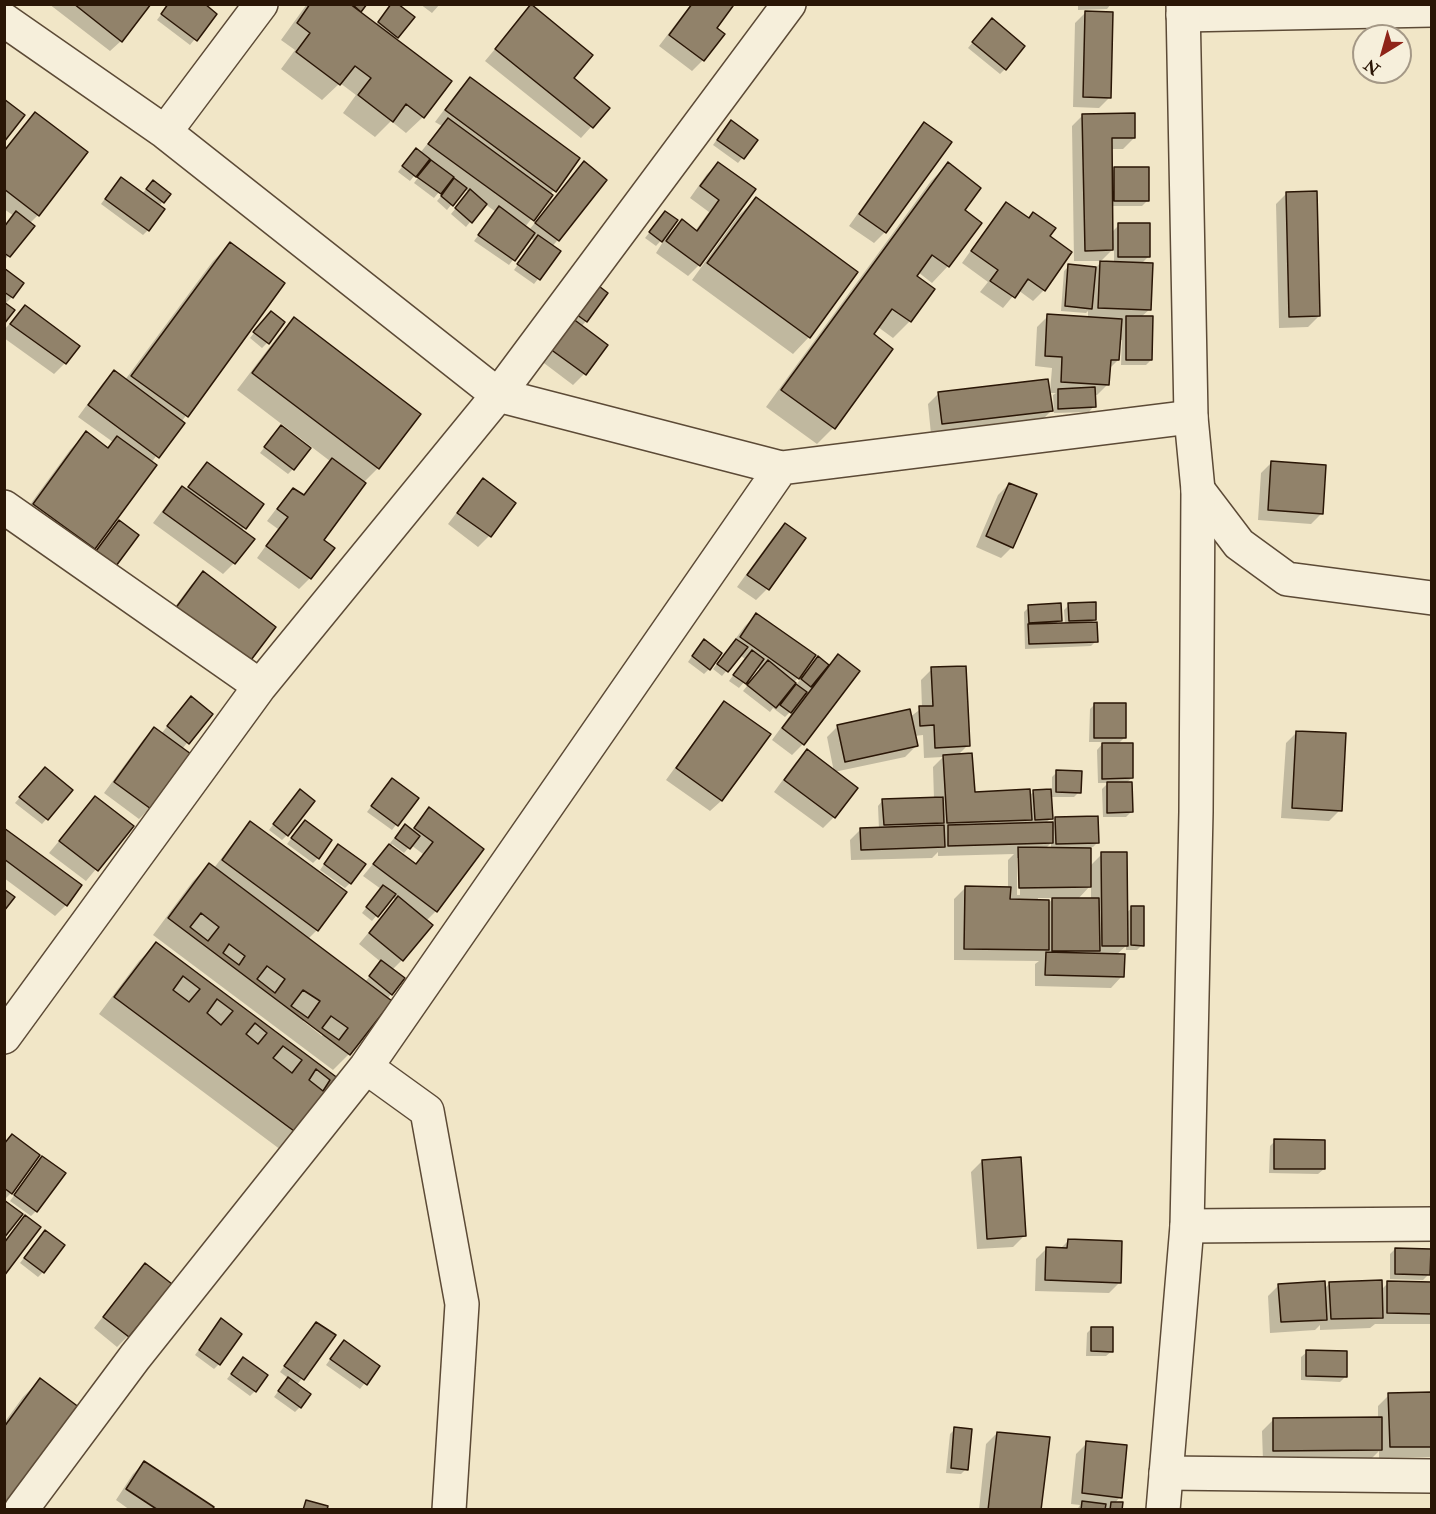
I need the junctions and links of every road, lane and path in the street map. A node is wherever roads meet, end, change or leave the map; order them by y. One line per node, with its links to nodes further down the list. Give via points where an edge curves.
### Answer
1 (261, 4): 6 (street)
2 (789, 4): 7 (street)
3 (1183, 10): 4 (street); 8 (street)
4 (1431, 10)
5 (4, 20): 6 (street)
6 (165, 132): 7 (street)
7 (498, 395): 9 (street); 13 (street)
8 (1191, 417): 9 (street); 10 (street)
9 (781, 468): 15 (street)
10 (1198, 490): 12 (street, via 1239,544 1287,579); 17 (street)
11 (4, 507): 13 (street)
12 (1431, 598)
13 (260, 686): 14 (street)
14 (4, 1036)
15 (366, 1067): 20 (street, via 135,1357); 21 (street, via 427,1111 462,1304)
16 (1431, 1224): 17 (street)
17 (1187, 1226): 18 (street)
18 (1166, 1473): 19 (street); 22 (street)
19 (1431, 1476)
20 (21, 1509)
21 (449, 1509)
22 (1162, 1509)

